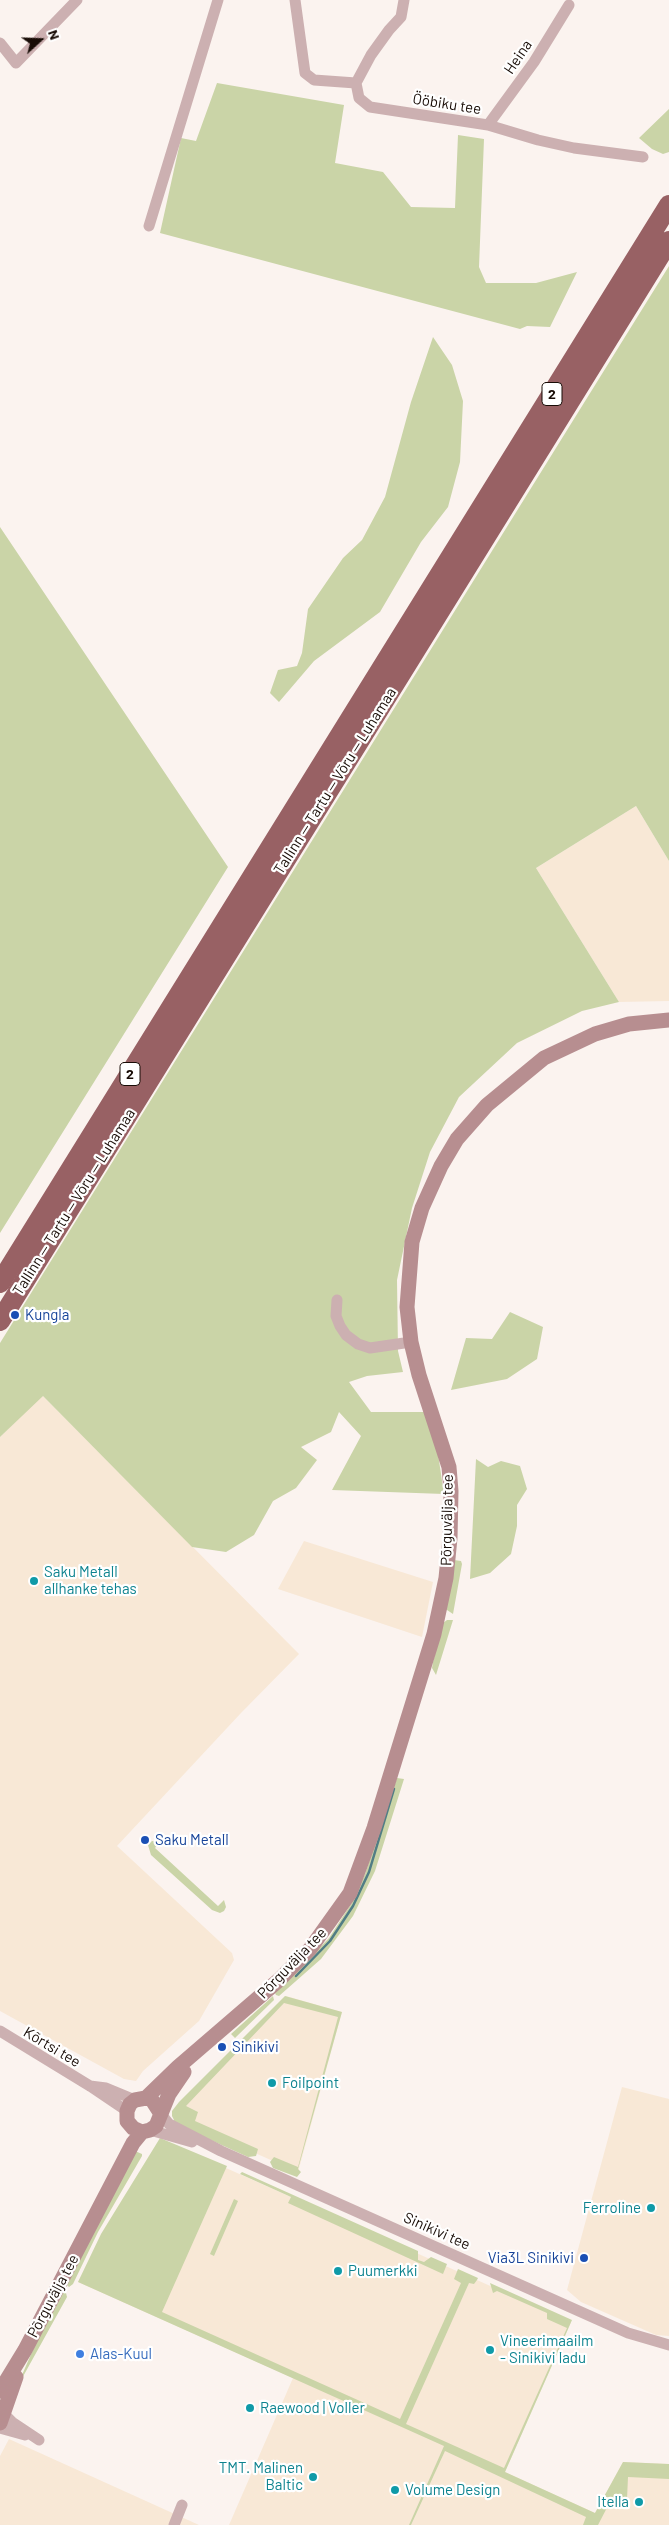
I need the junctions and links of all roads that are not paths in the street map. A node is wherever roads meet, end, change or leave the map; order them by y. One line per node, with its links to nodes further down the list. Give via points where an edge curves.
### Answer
1 (77, 0): 6 (street, via 16,63)
2 (218, 0): 11 (street)
3 (295, 0): 7 (street, via 305,73 314,80)
4 (404, 0): 7 (street, via 401,17 371,55)
5 (569, 5): 8 (street, Heina, via 534,62)
6 (0, 43)
7 (356, 83): 8 (street, Ööbiku tee, via 359,98 370,107)
8 (488, 125): 9 (street, Ööbiku tee, via 574,148)
9 (643, 157)
10 (669, 206): 14 (highway, Tallinn — Tartu — Võru — Luhamaa / 2)
11 (149, 226)
12 (669, 241): 16 (highway, Tallinn — Tartu — Võru — Luhamaa / 2)
13 (669, 1020): 17 (street, Põrguvälja tee, via 629,1024 556,1051 531,1067 487,1105 457,1139 422,1208 412,1242 408,1287)
14 (0, 1283)
15 (337, 1300): 17 (street, via 336,1316 340,1326 358,1344 370,1348)
16 (0, 1321)
17 (411, 1342): 19 (street, Põrguvälja tee, via 449,1467 451,1491 446,1578 434,1634 374,1828 350,1894 310,1949)
18 (0, 2032): 20 (street, Kõrtsi tee, via 90,2086)
19 (214, 2038): 20 (street, Põrguvälja tee); 21 (street, Põrguvälja tee, via 178,2080)
20 (134, 2108): 21 (street, via 152,2100); 22 (street); 24 (street, Põrguvälja tee)
21 (160, 2114): 22 (street, Põrguvälja tee, via 156,2126); 23 (street, Sinikivi tee, via 169,2124)
22 (146, 2131): 23 (street, Sinikivi tee); 24 (street, Põrguvälja tee, via 133,2143)
23 (221, 2151): 25 (street, Sinikivi tee, via 628,2333)
24 (108, 2189): 26 (street, Põrguvälja tee)
25 (669, 2345)
26 (25, 2350): 27 (street, Põrguvälja tee); 28 (street, Põrguvälja tee)
27 (0, 2391)
28 (1, 2414): 29 (street, via 39,2440)
29 (0, 2428)
30 (182, 2504): 31 (street)
31 (174, 2525)

